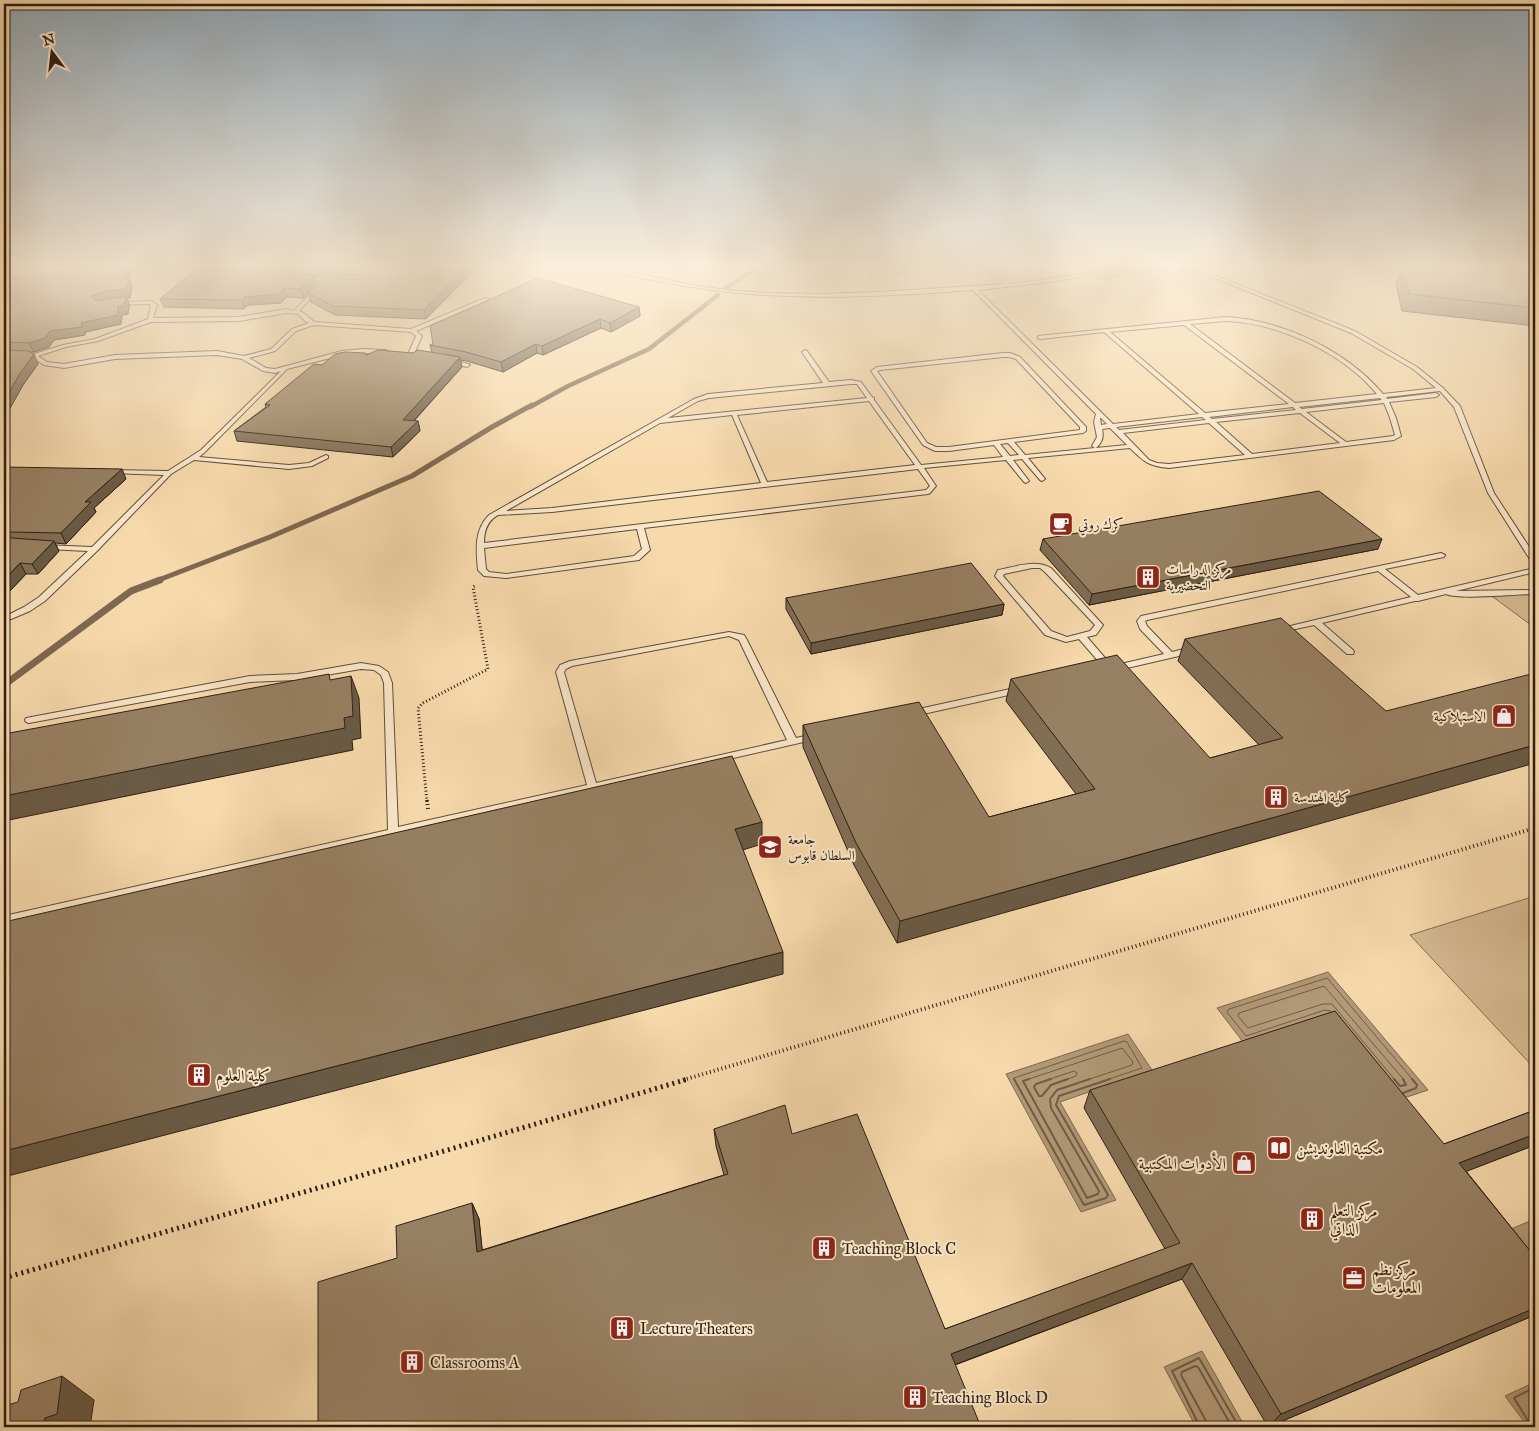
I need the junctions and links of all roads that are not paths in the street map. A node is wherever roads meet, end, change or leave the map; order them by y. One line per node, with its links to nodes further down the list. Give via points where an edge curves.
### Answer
1 (110, 335): 16 (lane)
2 (289, 335): 18 (lane, via 273,350)
3 (417, 335): 15 (lane)
4 (1020, 335): 31 (lane)
5 (1070, 335): 10 (lane)
6 (1110, 335): 32 (lane)
7 (1201, 335): 28 (lane)
8 (1291, 335): 25 (lane, via 1341,359)
9 (1358, 335): 23 (lane, via 1408,363)
10 (1040, 338)
11 (393, 352): 21 (lane, via 348,353)
12 (805, 352): 22 (lane)
13 (402, 353): 15 (lane)
14 (4, 354): 16 (lane)
15 (411, 354): 17 (lane)
16 (34, 356): 18 (lane, via 46,364 64,366 115,357 200,353)
17 (420, 356)
18 (244, 358): 21 (lane, via 266,370)
19 (448, 361): 20 (lane)
20 (467, 365)
21 (285, 370): 47 (lane)
22 (827, 384): 26 (lane, via 859,382); 33 (lane, via 708,396)
23 (1441, 389): 24 (lane); 25 (lane)
24 (1446, 394): 27 (lane); 61 (lane, via 1457,406 1491,493)
25 (1382, 395): 27 (lane); 28 (lane)
26 (872, 400): 30 (lane); 49 (lane)
27 (1386, 401): 29 (lane); 41 (lane, via 1398,436)
28 (1294, 405): 29 (lane); 32 (lane)
29 (1301, 411): 34 (lane); 41 (lane)
30 (734, 414): 33 (lane); 54 (lane)
31 (1099, 414): 35 (lane); 36 (lane, via 1096,418)
32 (1203, 415): 34 (lane); 35 (lane)
33 (658, 421): 55 (lane)
34 (1211, 422): 37 (lane); 44 (lane)
35 (1111, 426): 36 (lane); 37 (lane)
36 (1099, 427): 42 (lane, via 1100,438)
37 (1118, 432): 40 (lane)
38 (1010, 442): 39 (lane); 39 (lane, via 1080,433 1084,429 1016,357 1006,354 874,371 929,447 942,450); 46 (lane)
39 (996, 443): 48 (lane)
40 (1129, 444): 42 (lane); 43 (lane); 44 (lane, via 1147,461 1163,466)
41 (1345, 444): 44 (lane)
42 (1095, 446): 43 (lane)
43 (1048, 454): 46 (lane)
44 (1250, 456)
45 (326, 457): 47 (lane, via 310,465 289,467)
46 (1024, 457): 48 (lane); 52 (lane)
47 (194, 458): 51 (lane)
48 (1008, 459): 49 (lane); 53 (lane)
49 (920, 467): 54 (lane); 56 (lane, via 933,486 928,492)
50 (101, 471): 51 (lane)
51 (169, 473): 59 (lane)
52 (1042, 479)
53 (1026, 480)
54 (765, 484): 55 (lane, via 552,510)
55 (496, 513): 58 (lane, via 482,525)
56 (640, 527): 58 (lane); 58 (lane, via 646,550 636,558 506,576 487,574 482,570)
57 (37, 546): 59 (lane)
58 (480, 546)
59 (94, 549): 67 (lane, via 42,599)
60 (1441, 555): 62 (lane)
61 (1535, 561)
62 (1379, 568): 66 (lane); 73 (lane, via 1144,618 1141,621 1143,627)
63 (1535, 570): 65 (lane)
64 (1535, 592): 65 (lane)
65 (1444, 593): 66 (lane)
66 (1418, 598): 68 (lane)
67 (4, 620)
68 (1316, 622): 69 (lane); 72 (lane)
69 (1270, 632)
70 (1082, 637): 70 (lane, via 1093,633 1099,625 1048,570 1032,566 1001,572 999,576 1048,633 1066,640); 73 (lane, via 1105,670)
71 (1206, 647): 73 (lane)
72 (1350, 652)
73 (1170, 655)
74 (1032, 686): 75 (lane)
75 (907, 715)
76 (29, 720): 80 (lane, via 250,679 297,677 361,666 376,668 385,674 388,683)
77 (821, 735): 78 (lane)
78 (793, 742): 79 (lane); 79 (lane, via 744,640 735,634 570,664 560,672)
79 (592, 787): 80 (lane)
80 (393, 833): 81 (lane)
81 (4, 920)

